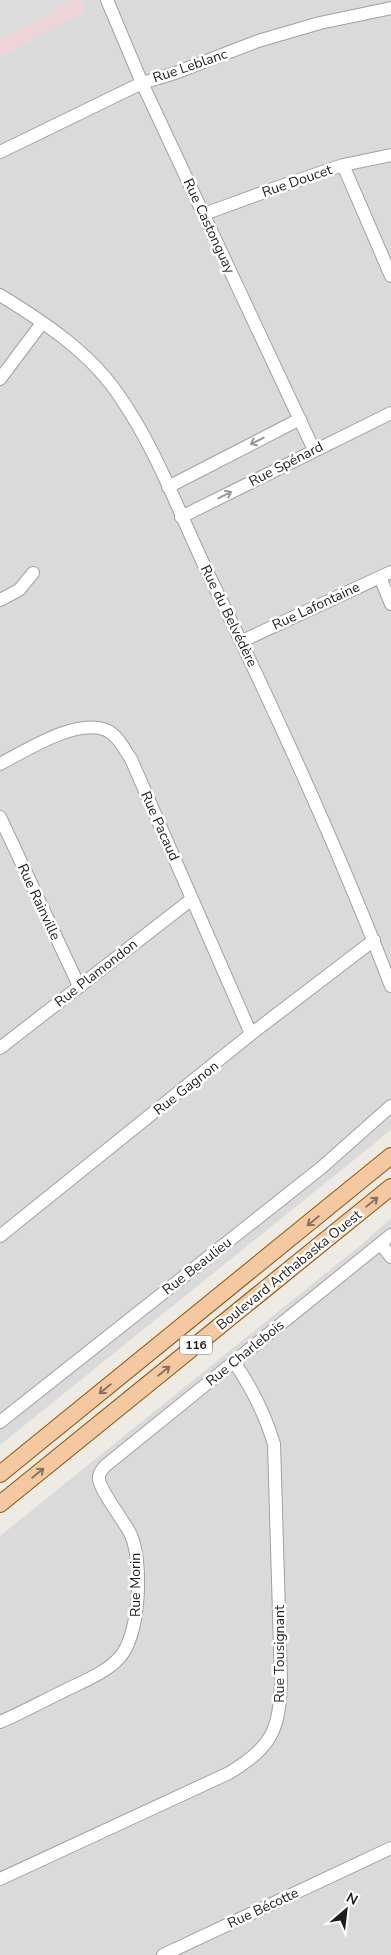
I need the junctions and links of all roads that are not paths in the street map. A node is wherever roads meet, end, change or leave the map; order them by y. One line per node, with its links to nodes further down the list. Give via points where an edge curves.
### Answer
1 (107, 0): 3 (street, Rue Castonguay)
2 (391, 8): 3 (street, Rue Leblanc, via 320,23 258,41)
3 (142, 83): 4 (street, Rue Leblanc); 7 (street, Rue Castonguay)
4 (0, 152)
5 (391, 154): 6 (street, Rue Doucet)
6 (342, 165): 7 (street, Rue Doucet); 8 (street)
7 (204, 214): 13 (street, Rue Castonguay)
8 (391, 276)
9 (0, 295): 10 (street, Rue du Belvédère)
10 (42, 323): 11 (street); 15 (street, Rue du Belvédère, via 95,365 120,396)
11 (0, 379)
12 (391, 413): 14 (street, Rue Spénard)
13 (300, 419): 14 (street, Rue Castonguay); 15 (street, one-way to 15)
14 (314, 450): 16 (street, Rue Spénard, one-way to 14)
15 (168, 487): 16 (street, Rue du Belvédère)
16 (181, 517): 21 (street, Rue du Belvédère)
17 (34, 572): 19 (street, via 19,590)
18 (385, 574): 20 (street); 21 (street, Rue Lafontaine)
19 (0, 600)
20 (391, 604)
21 (242, 641): 25 (street, Rue du Belvédère)
22 (0, 764): 24 (street, Rue Pacaud, via 70,729 88,726 106,730 117,738 131,759)
23 (0, 818): 26 (street, Rue Rainville)
24 (192, 899): 26 (street, Rue Plamondon); 28 (street, Rue Pacaud)
25 (374, 940): 27 (street, Rue du Belvédère); 28 (street, Rue Gagnon)
26 (79, 986): 29 (street, Rue Plamondon)
27 (391, 986)
28 (252, 1034): 34 (street, Rue Gagnon)
29 (0, 1048)
30 (391, 1106): 38 (street, Rue Beaulieu, via 321,1168)
31 (391, 1156): 40 (main road, Boulevard Arthabaska Ouest / 116, one-way to 40)
32 (391, 1186): 41 (main road, Boulevard Arthabaska Ouest / 116, one-way to 32)
33 (391, 1235): 35 (street, Rue Charlebois)
34 (0, 1236)
35 (381, 1244): 36 (street); 37 (street, Rue Charlebois)
36 (391, 1258)
37 (234, 1362): 39 (street, Rue Charlebois); 44 (street, Rue Tousignant, via 259,1402 274,1444 281,1682 276,1724 267,1742 252,1758 229,1773)
38 (0, 1422)
39 (100, 1472): 42 (street, Rue Morin, via 99,1480 131,1535 135,1548 137,1614 128,1646 120,1657 97,1674)
40 (0, 1474)
41 (0, 1504)
42 (0, 1722)
43 (391, 1848): 45 (street, Rue Bécotte)
44 (0, 1880)
45 (163, 1955)

